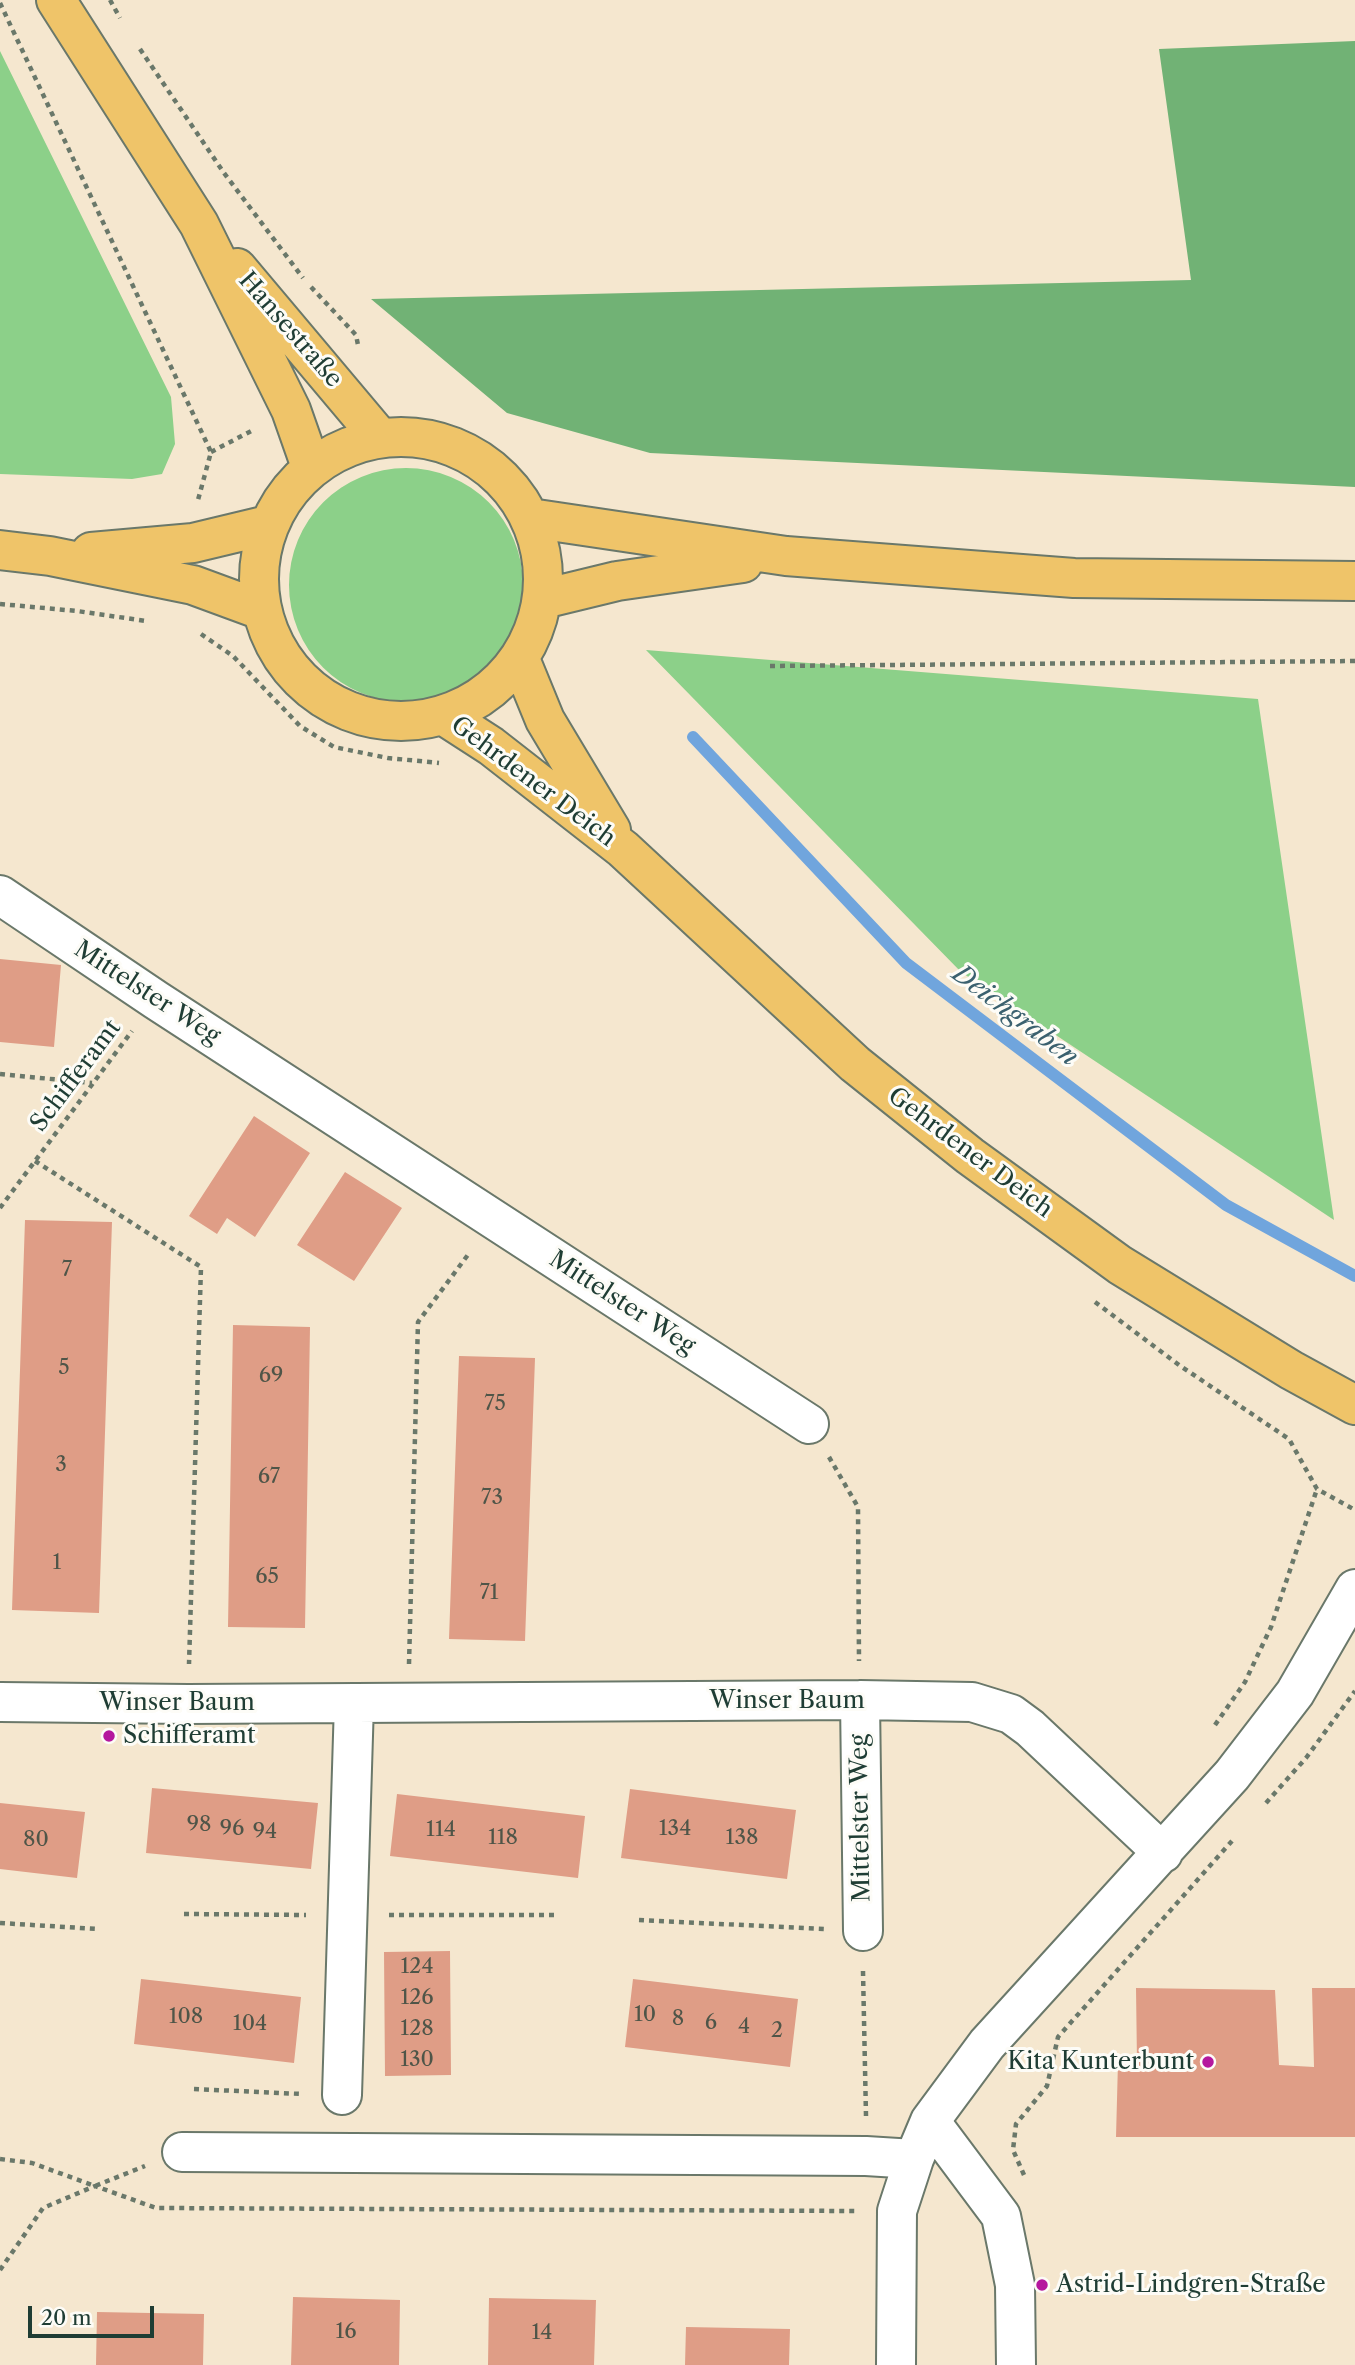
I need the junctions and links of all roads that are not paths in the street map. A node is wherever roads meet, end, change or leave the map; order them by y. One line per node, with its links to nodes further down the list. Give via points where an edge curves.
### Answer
1 (56, 0): 2 (main road, Hansestraße)
2 (199, 224): 3 (main road, Hansestraße); 4 (main road, Hansestraße, via 291,410)
3 (380, 438): 4 (main road, via 344,448); 5 (main road, via 416,436 452,445 484,463 511,488)
4 (311, 467): 6 (main road, via 293,484)
5 (530, 519): 9 (main road); 11 (main road, via 540,544)
6 (268, 525): 8 (main road, via 193,543); 12 (main road, via 257,581)
7 (0, 550): 8 (main road)
8 (50, 556): 12 (main road, via 193,585)
9 (786, 556): 10 (main road, via 1074,578); 11 (main road, via 617,581)
10 (1355, 581)
11 (542, 599): 13 (main road, via 534,631)
12 (261, 610): 14 (main road, via 275,646 298,678 329,702 365,717 404,722)
13 (520, 659): 14 (main road, via 472,703); 15 (main road, Gehrdener Deich, via 545,720)
14 (443, 715): 15 (main road, Gehrdener Deich, via 491,746)
15 (623, 849): 17 (main road, Gehrdener Deich, via 855,1064 971,1156 1119,1265)
16 (0, 895): 18 (street, Mittelster Weg)
17 (1355, 1405)
18 (809, 1424)
19 (1355, 1590): 23 (street, via 1295,1693 1232,1775)
20 (860, 1700): 22 (street, Winser Baum); 23 (street, Winser Baum, via 972,1702 1011,1714); 24 (street, Mittelster Weg)
21 (0, 1702): 22 (street, Winser Baum)
22 (355, 1703): 25 (street)
23 (1163, 1853): 26 (street, via 986,2044)
24 (863, 1931)
25 (342, 2095)
26 (930, 2121): 28 (street); 30 (street, via 1001,2216 1015,2285)
27 (182, 2152): 28 (street)
28 (914, 2158): 29 (street, via 897,2211)
29 (896, 2365)
30 (1016, 2365)

